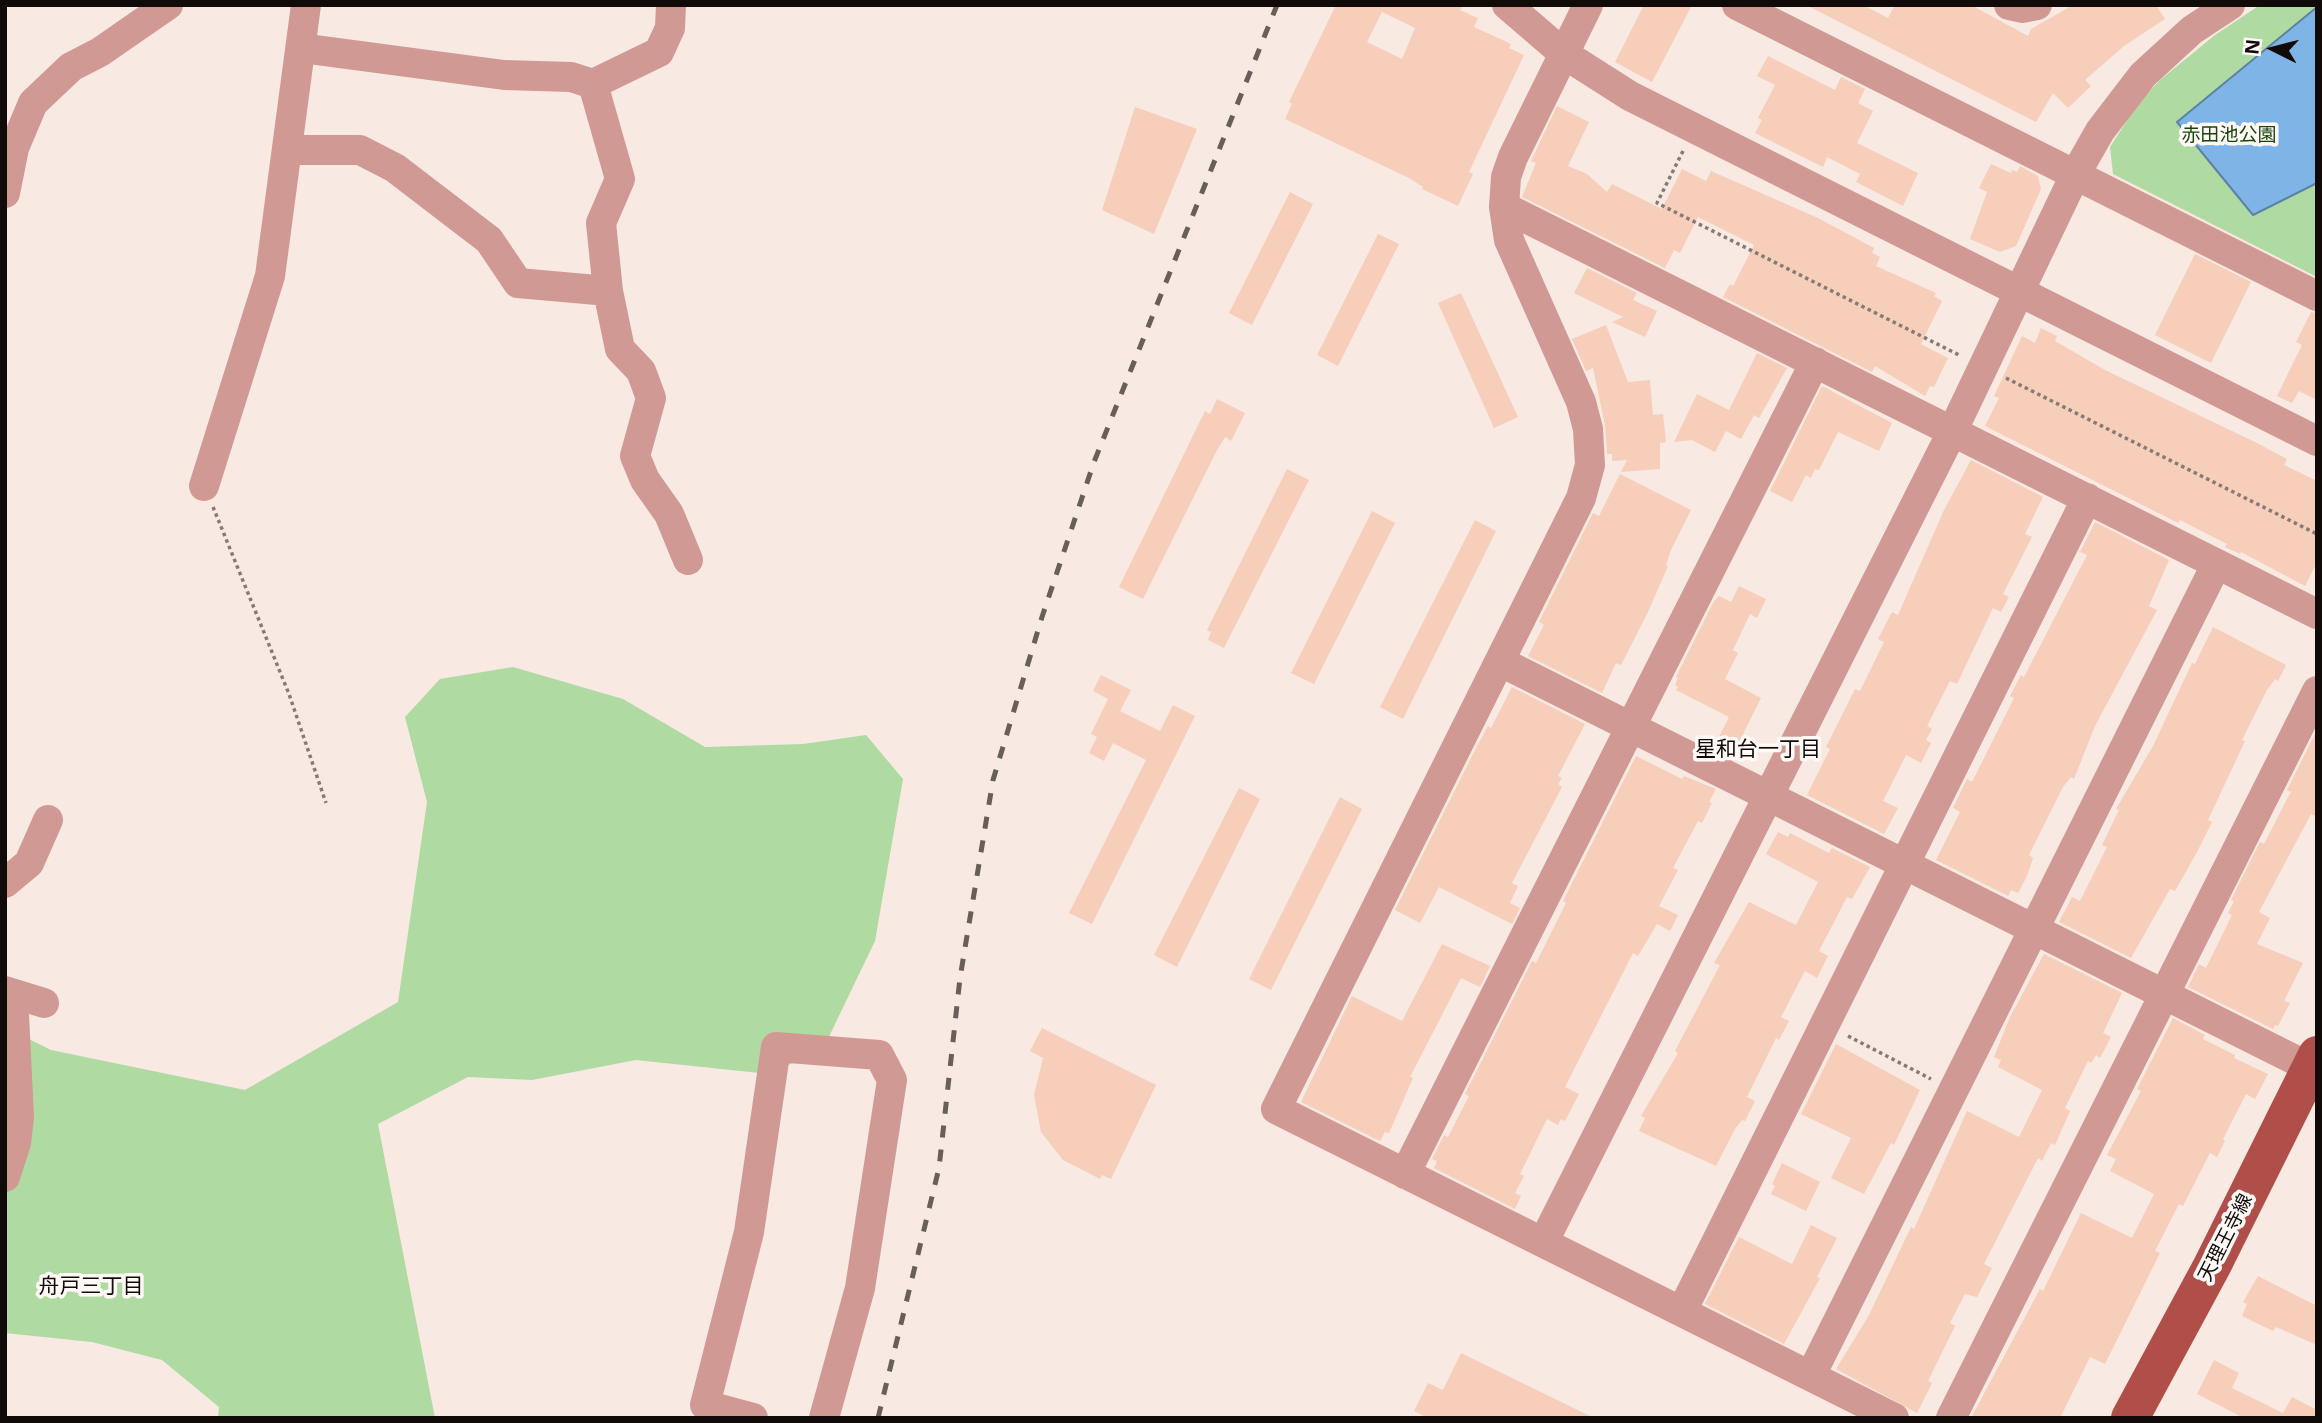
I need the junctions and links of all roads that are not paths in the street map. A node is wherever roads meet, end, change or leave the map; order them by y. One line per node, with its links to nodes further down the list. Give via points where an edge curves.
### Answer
1 (168, 5): 15 (street, via 71,67 33,103 14,148)
2 (306, 5): 10 (street)
3 (671, 5): 12 (street, via 670,28 659,51)
4 (1588, 5): 11 (street)
5 (1737, 5): 14 (street)
6 (2009, 5): 7 (street)
7 (2037, 5)
8 (2230, 5): 14 (street, via 2176,42 2143,75 2100,131)
9 (1526, 12): 11 (street)
10 (301, 48): 12 (street, via 504,75 571,77); 13 (street)
11 (1564, 54): 16 (street, via 1513,157); 18 (street, via 1630,96)
12 (593, 84): 17 (street, via 620,179 601,223)
13 (287, 150): 17 (street, via 360,150 395,168 489,240 518,283); 23 (street, via 270,275)
14 (2076, 175): 18 (street); 19 (street)
15 (5, 194)
16 (1504, 207): 20 (street); 28 (street, via 1509,240 1581,402 1590,466 1581,498)
17 (608, 292): 25 (street, via 620,349 641,371 651,398 635,456 645,480 669,514)
18 (2021, 293): 21 (street); 22 (street)
19 (2317, 296)
20 (1815, 362): 21 (street); 30 (street)
21 (1953, 430): 24 (street); 31 (street)
22 (2317, 441)
23 (204, 486)
24 (2087, 498): 26 (street); 33 (street)
25 (688, 560)
26 (2216, 565): 27 (street); 35 (street)
27 (2317, 614)
28 (1501, 662): 30 (street); 40 (street, via 1276,1109)
29 (2317, 691): 37 (street)
30 (1630, 726): 31 (street); 40 (street)
31 (1770, 798): 33 (street); 42 (street)
32 (48, 820): 34 (street, via 29,863)
33 (1906, 865): 35 (street); 43 (street)
34 (5, 883)
35 (2035, 930): 37 (street); 44 (street)
36 (9, 993): 38 (street); 41 (street, via 19,1117)
37 (2164, 994): 39 (street); 48 (street)
38 (44, 1003)
39 (2315, 1065): 49 (main road, 天理王寺線)
40 (1405, 1174): 42 (street)
41 (5, 1177)
42 (1544, 1241): 43 (street)
43 (1682, 1311): 44 (street)
44 (1811, 1375): 47 (street)
45 (752, 1418): 46 (street, via 705,1405 749,1233 776,1047 879,1055 892,1080 859,1288)
46 (824, 1418)
47 (1894, 1418)
48 (1951, 1418)
49 (2130, 1418)

